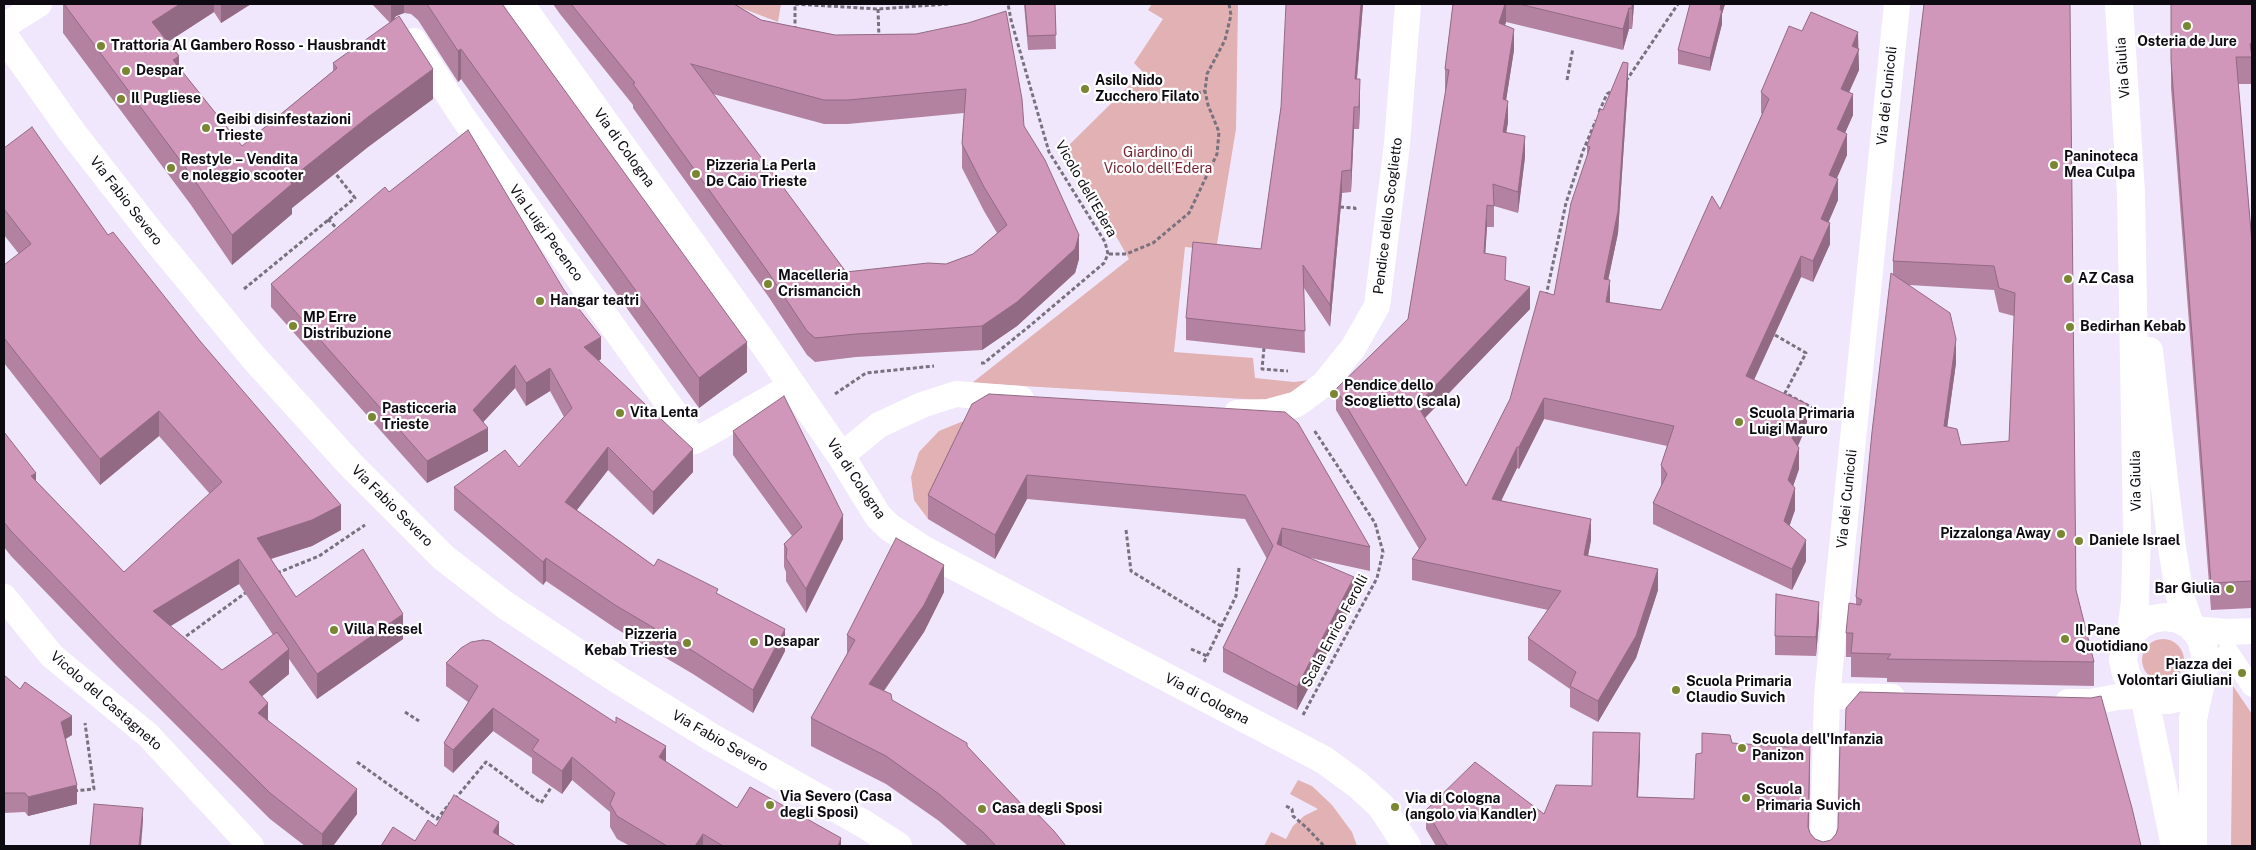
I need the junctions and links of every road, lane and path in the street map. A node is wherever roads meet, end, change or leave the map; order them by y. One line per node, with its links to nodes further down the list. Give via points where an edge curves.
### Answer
1 (39, 4): 13 (street)
2 (520, 4): 34 (main road, Via di Cologna)
3 (948, 4): 10 (path)
4 (1008, 4): 11 (path, Vicolo dell'Edera)
5 (1229, 4): 20 (path, via 1225,40 1207,74)
6 (1408, 4): 38 (street, Pendice dello Scoglietto, via 1397,144 1377,306 1353,348 1324,384 1297,404 1268,412)
7 (1678, 4): 28 (path, via 1628,80 1607,94 1582,151 1566,203)
8 (1897, 4): 59 (street, Via dei Cunicoli)
9 (2119, 4): 23 (main road, Via Giulia)
10 (878, 8): 15 (path, via 795,4); 17 (path)
11 (1011, 20): 12 (path); 26 (path, Vicolo dell'Edera, via 1049,152 1105,242)
12 (1002, 22)
13 (4, 26)
14 (405, 28): 34 (street, Via Luigi Pecenco, via 462,116 695,441)
15 (795, 32)
16 (4, 36): 41 (main road, Via Fabio Severo, via 72,132 154,237 254,358)
17 (879, 38)
18 (1574, 48): 19 (path)
19 (1567, 80)
20 (1205, 91): 21 (path); 26 (path, via 1219,132 1217,154 1190,213 1153,243 1126,254)
21 (1172, 101)
22 (335, 174): 24 (path, via 355,198)
23 (2131, 193): 48 (main road, Via Giulia, via 2172,548 2180,596); 50 (main road, Via Giulia, via 2137,559)
24 (328, 219): 25 (path); 27 (path)
25 (343, 236)
26 (1108, 254): 31 (path, Vicolo dell'Edera, via 1104,264)
27 (244, 289)
28 (1544, 302)
29 (1775, 335): 37 (path, via 1806,353 1785,393 1822,413)
30 (1264, 348): 33 (path)
31 (984, 363)
32 (940, 366): 35 (path, via 866,373)
33 (1262, 369)
34 (792, 385): 40 (main road, Via di Cologna)
35 (835, 394)
36 (1046, 401): 40 (street, via 956,394 879,425)
37 (1823, 403)
38 (1217, 412)
39 (1312, 427): 65 (path, Scala Enrico Ferolli, via 1375,523 1383,552 1376,578)
40 (841, 456): 73 (main road, Via di Cologna, via 878,516 902,536 1324,760 1381,806)
41 (393, 507): 44 (path, via 319,556); 70 (main road, Via Fabio Severo, via 444,558 505,605 614,677)
42 (1126, 530): 47 (path, via 1131,571)
43 (1239, 568): 47 (path, via 1236,596)
44 (276, 573)
45 (252, 588): 51 (path)
46 (4, 597): 71 (street, Vicolo del Castagneto, via 52,656 148,735)
47 (1221, 626): 54 (path)
48 (2192, 627): 49 (street, via 2226,632); 50 (main road, via 2165,617 2152,619); 56 (main road, Via Giulia, via 2205,648)
49 (2252, 631)
50 (2131, 634): 58 (main road, Via Giulia, via 2125,647 2126,674)
51 (177, 643)
52 (1191, 649): 54 (path)
53 (2228, 651): 57 (street)
54 (1207, 656): 55 (path)
55 (1200, 669)
56 (2200, 680): 58 (main road, via 2181,697 2168,700); 76 (main road, Via Giulia, via 2193,719)
57 (2252, 687)
58 (2144, 695): 61 (street, via 2092,702); 75 (main road)
59 (1827, 696): 60 (street); 74 (street, Via dei Cunicoli)
60 (1915, 698)
61 (2043, 701)
62 (405, 712): 64 (path)
63 (84, 715): 68 (path, via 94,788)
64 (419, 721)
65 (1300, 722)
66 (357, 762): 67 (path, via 437,820 486,762 541,803)
67 (552, 786)
68 (74, 791)
69 (1286, 806): 72 (path)
70 (886, 843)
71 (251, 846)
72 (1324, 846)
73 (1407, 846)
74 (1823, 846)
75 (2175, 846)
76 (2193, 846)

